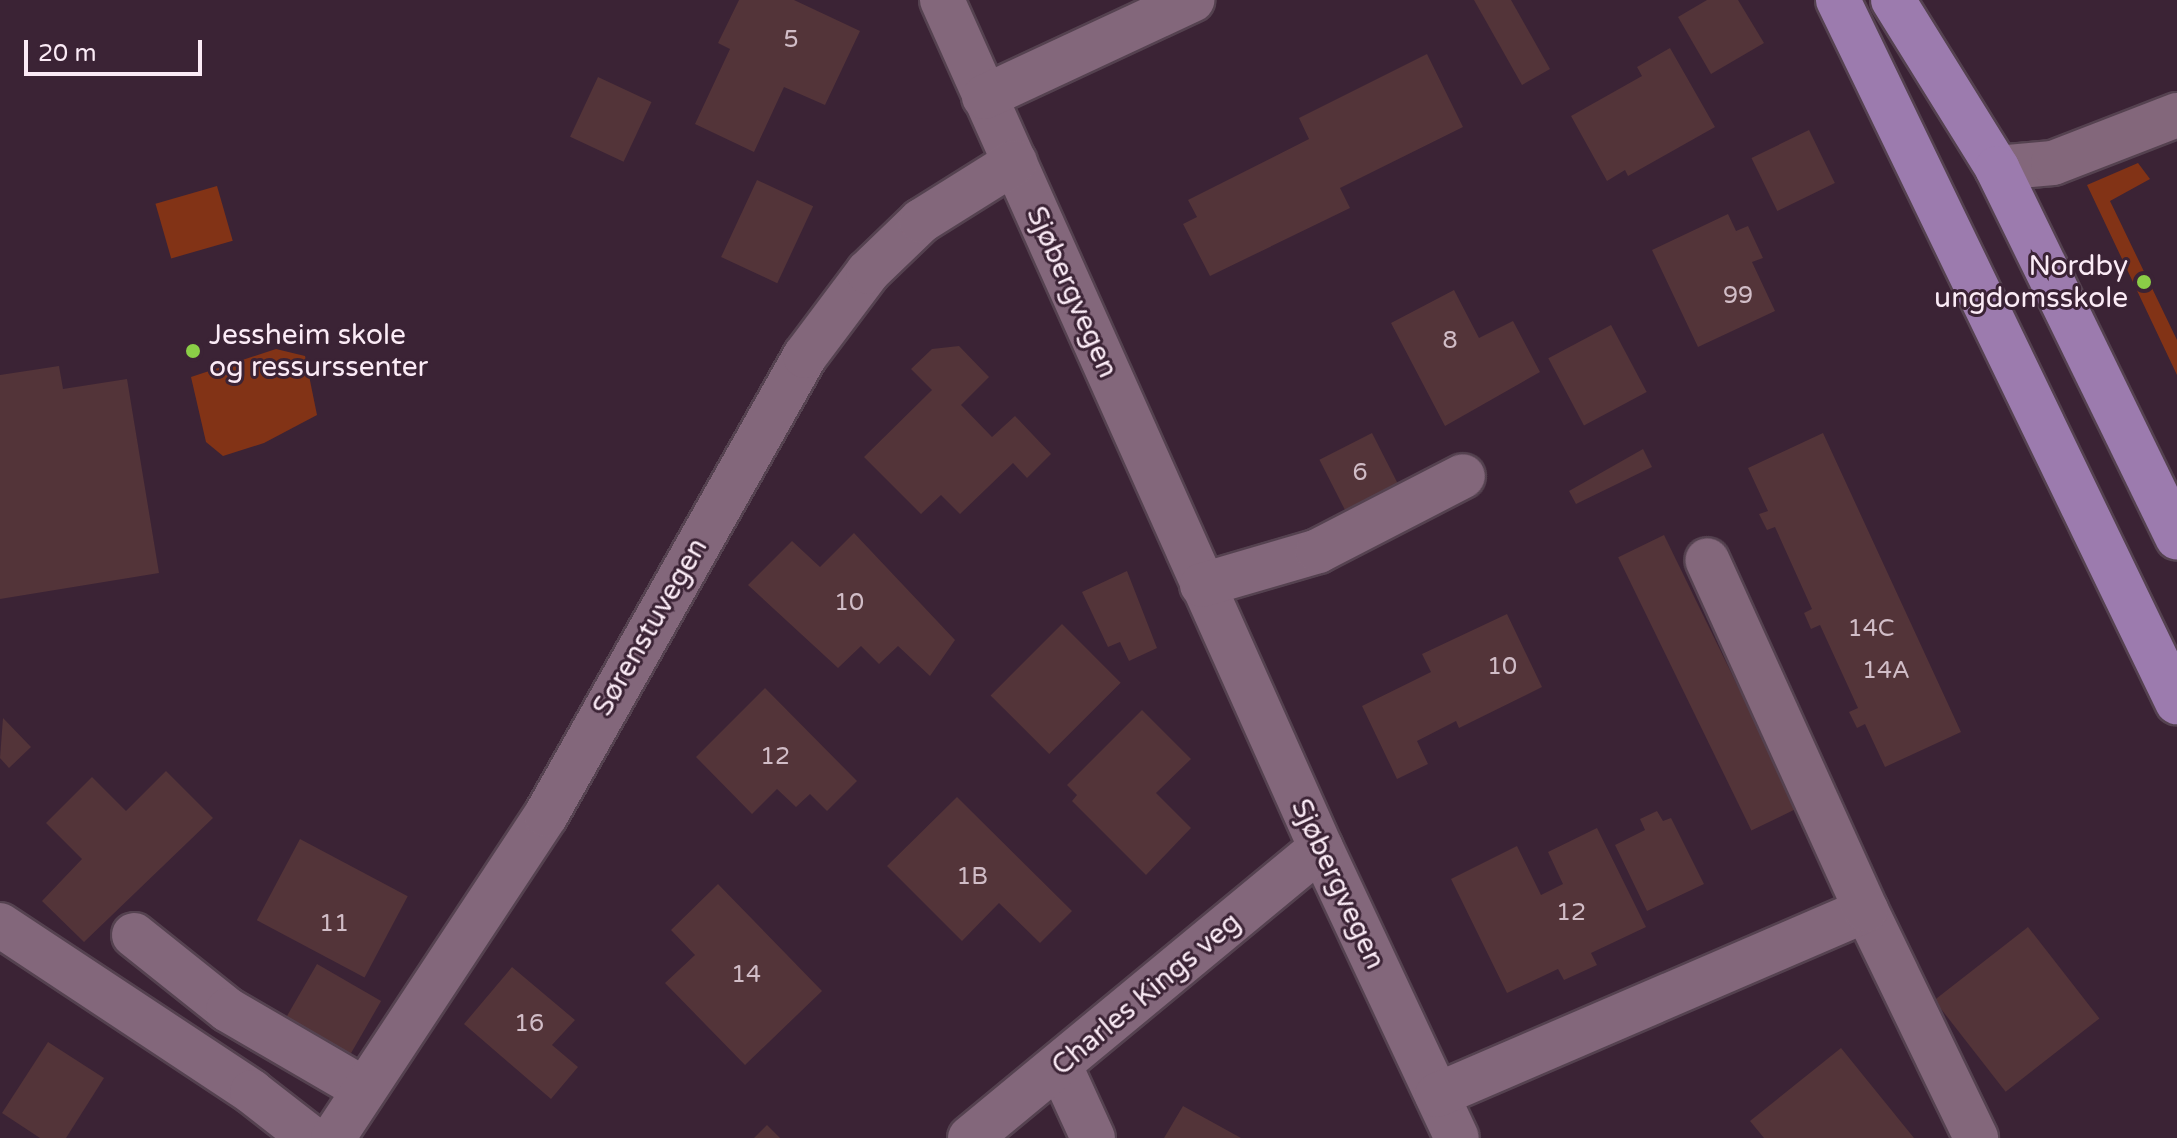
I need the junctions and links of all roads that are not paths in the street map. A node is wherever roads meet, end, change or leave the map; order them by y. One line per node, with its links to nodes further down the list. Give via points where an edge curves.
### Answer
1 (942, 0): 5 (street, Sjøbergvegen)
2 (1192, 0): 5 (street)
3 (1838, 0): 13 (main road)
4 (1893, 0): 8 (main road)
5 (984, 97): 7 (street, Sjøbergvegen)
6 (2177, 115): 8 (street, via 2053,163)
7 (1015, 162): 12 (street, Sjøbergvegen); 19 (street, Sørenstuvegen, via 921,221 868,272 805,356 546,815)
8 (1997, 168): 10 (main road)
9 (1463, 476): 12 (street, via 1318,551)
10 (2177, 537)
11 (1707, 560): 15 (street)
12 (1202, 585): 14 (street, Sjøbergvegen)
13 (2177, 702)
14 (1321, 848): 18 (street, Charles Kings veg); 20 (street, Sjøbergvegen)
15 (1866, 910): 20 (street); 26 (street)
16 (0, 925): 21 (street, via 252,1092)
17 (134, 935): 19 (street, via 228,1010)
18 (1060, 1066): 23 (street, Charles Kings veg); 24 (street)
19 (364, 1089): 22 (street, Sørenstuvegen)
20 (1437, 1095): 25 (street, Sjøbergvegen)
21 (311, 1138)
22 (333, 1138)
23 (970, 1138)
24 (1093, 1138)
25 (1457, 1138)
26 (1976, 1138)

